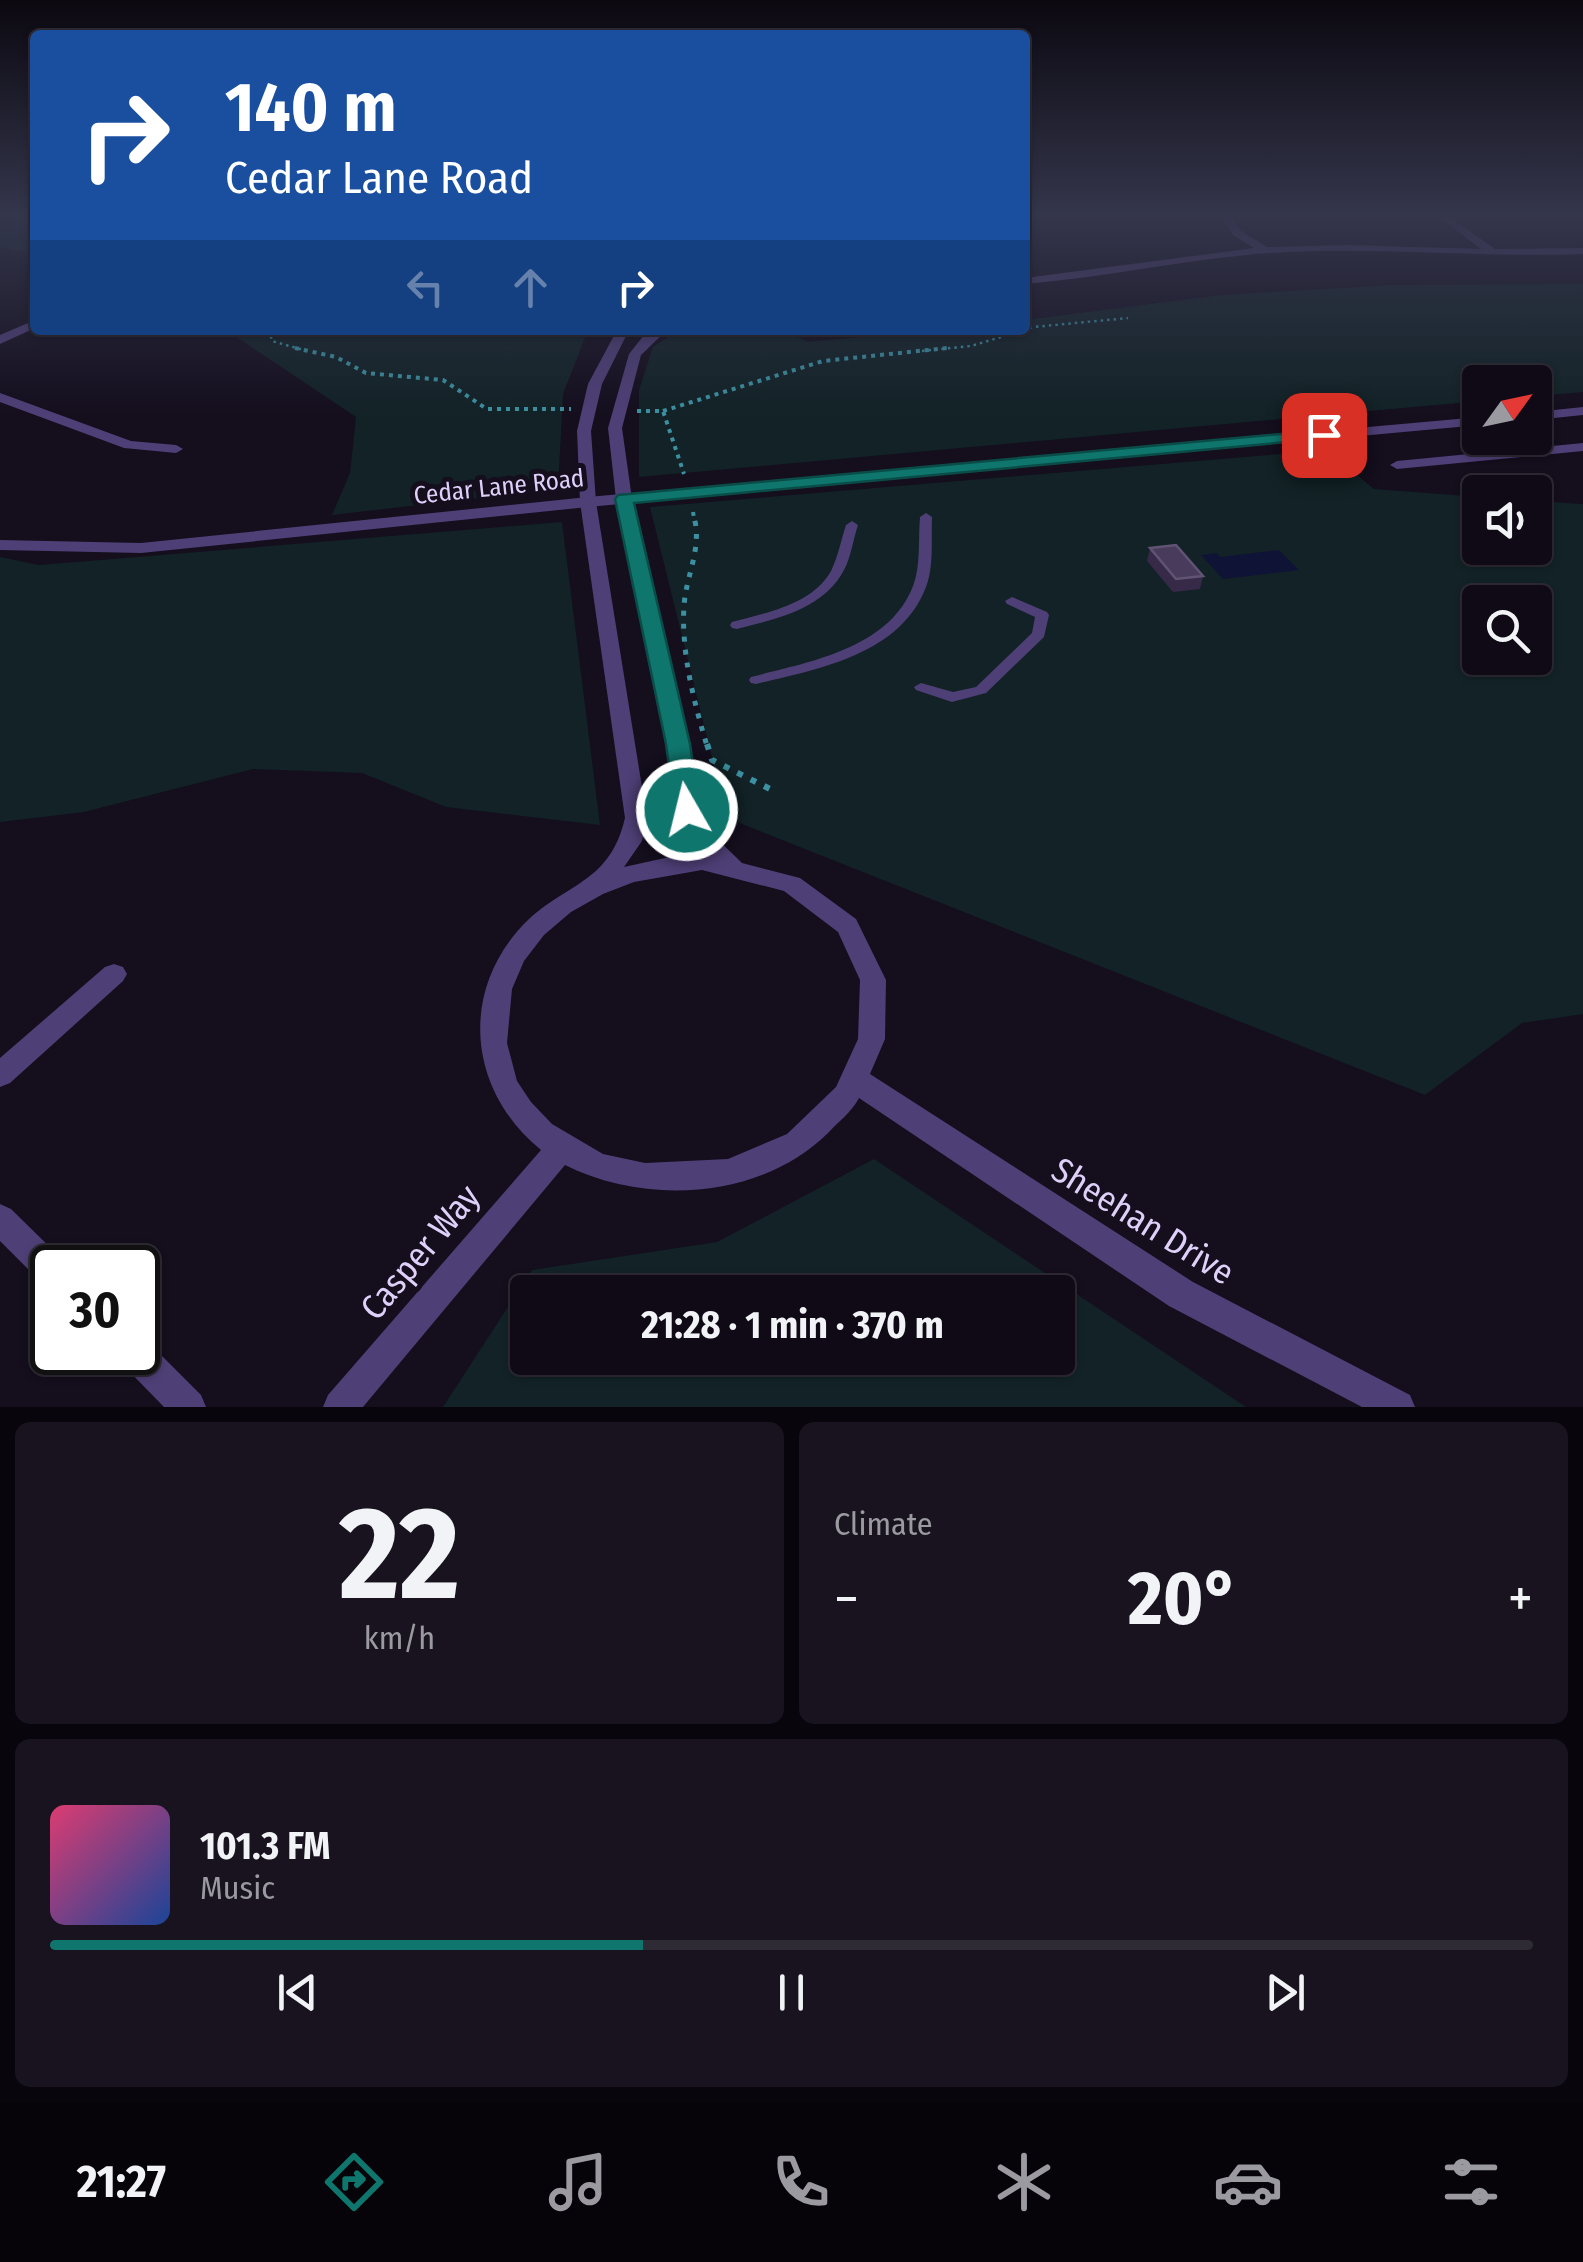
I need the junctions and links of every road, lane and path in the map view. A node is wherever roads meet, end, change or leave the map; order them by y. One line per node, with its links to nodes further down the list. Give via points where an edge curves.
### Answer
1 (1128, 318): 3 (path)
2 (30, 326): 8 (street)
3 (1030, 328)
4 (271, 335): 10 (path, via 279,344 366,373 442,380 487,409)
5 (620, 335): 10 (street)
6 (653, 335): 11 (street, via 635,354)
7 (1007, 335): 12 (path, via 971,346 823,361)
8 (0, 340)
9 (0, 398): 17 (street, via 129,445)
10 (588, 408): 21 (street)
11 (618, 411): 12 (path); 20 (street)
12 (663, 411): 19 (path)
13 (1583, 411): 14 (street)
14 (1552, 414)
15 (1462, 423): 20 (street, Cedar Lane Road)
16 (1583, 447): 18 (street)
17 (176, 449)
18 (1397, 466)
19 (684, 474)
20 (624, 499): 21 (street, Cedar Lane Road); 31 (street, via 687,810 700,836)
21 (588, 502): 25 (street, Cedar Lane Road, via 141,548); 32 (street, via 636,818 631,841)
22 (693, 512): 30 (path, via 698,554 684,600 684,631 706,741 712,760)
23 (926, 517): 28 (lane, via 920,584 909,610 870,642)
24 (852, 524): 27 (lane, via 837,572 819,591 794,608)
25 (0, 545)
26 (1012, 602): 29 (lane, via 1042,615 1039,634 981,690 952,697)
27 (736, 625)
28 (756, 680)
29 (921, 687)
30 (770, 789)
31 (731, 865): 32 (street, via 669,864); 35 (street, via 808,892 860,944 878,1003 875,1040)
32 (600, 883): 36 (street, via 541,922 505,969 494,1002 492,1049 502,1082 527,1121)
33 (114, 974): 34 (street)
34 (0, 1075)
35 (858, 1082): 36 (street, via 819,1127 767,1159 728,1172 644,1177); 42 (street, Sheehan Drive, via 1181,1294)
36 (560, 1149): 41 (street, Casper Way)
37 (0, 1219): 38 (street)
38 (30, 1249)
39 (157, 1375): 40 (street)
40 (189, 1407)
41 (340, 1407)
42 (1398, 1407)

